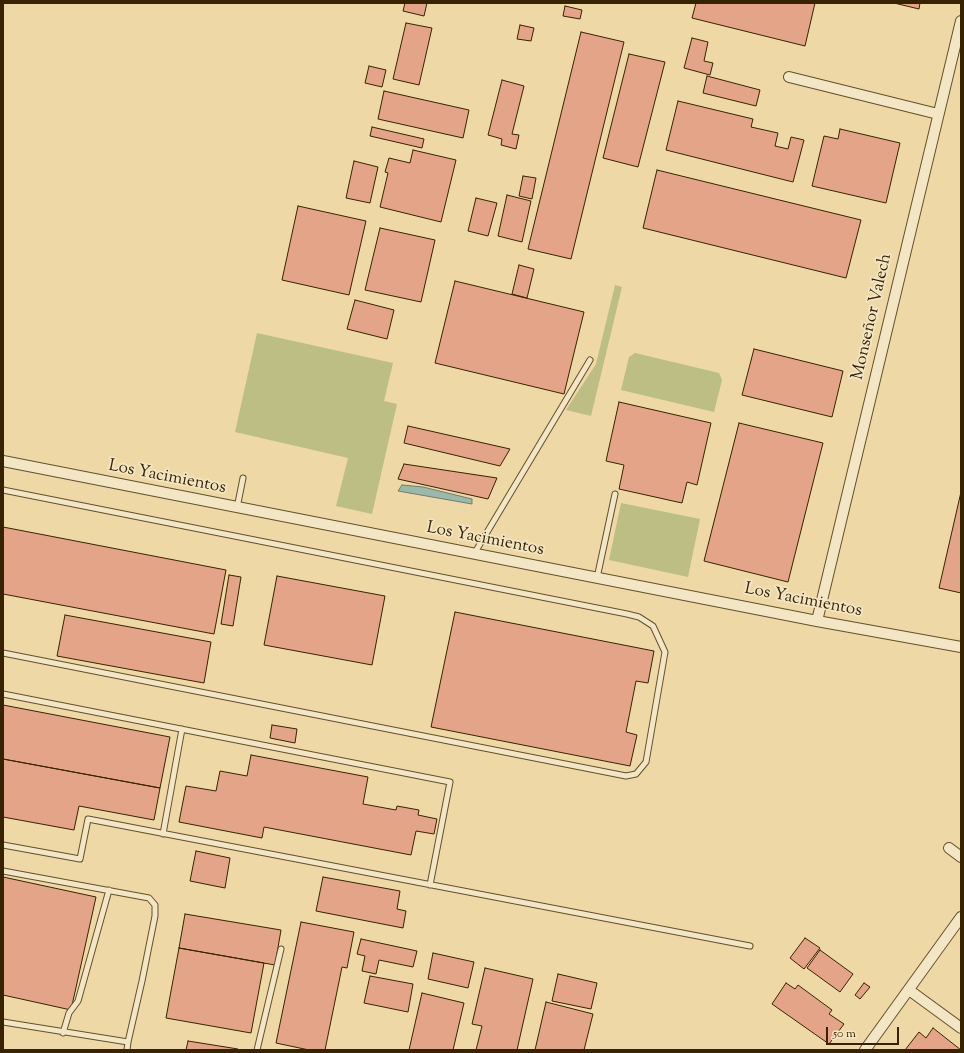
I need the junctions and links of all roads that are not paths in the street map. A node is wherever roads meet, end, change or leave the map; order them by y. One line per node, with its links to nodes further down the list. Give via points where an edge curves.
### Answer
1 (961, 21): 3 (street, Monseñor Valech)
2 (789, 78): 3 (street)
3 (938, 114): 12 (street, Monseñor Valech)
4 (590, 360): 10 (lane)
5 (3, 461): 9 (street, Los Yacimientos)
6 (242, 478): 9 (lane)
7 (3, 490): 14 (lane, via 627,614 653,626 665,652 646,762 636,774 626,776)
8 (615, 494): 11 (lane)
9 (237, 508): 10 (street, Los Yacimientos)
10 (474, 554): 11 (street, Los Yacimientos)
11 (597, 578): 12 (street, Los Yacimientos)
12 (817, 621): 13 (street, Los Yacimientos)
13 (961, 647)
14 (3, 654)
15 (3, 694): 16 (lane)
16 (182, 729): 17 (lane); 22 (lane, via 450,782)
17 (163, 834): 18 (lane, via 88,820 80,859); 22 (lane)
18 (3, 844)
19 (949, 848): 20 (street)
20 (961, 856)
21 (3, 870): 23 (lane)
22 (430, 885): 25 (lane)
23 (109, 890): 30 (lane, via 78,1002 69,1013); 31 (lane, via 149,898 155,905 155,916)
24 (961, 917): 27 (street)
25 (750, 946)
26 (281, 949): 33 (lane)
27 (909, 990): 29 (street); 34 (street)
28 (3, 1022): 30 (lane)
29 (961, 1028)
30 (63, 1033): 31 (lane)
31 (128, 1042): 32 (lane)
32 (127, 1050)
33 (257, 1050)
34 (865, 1050)

